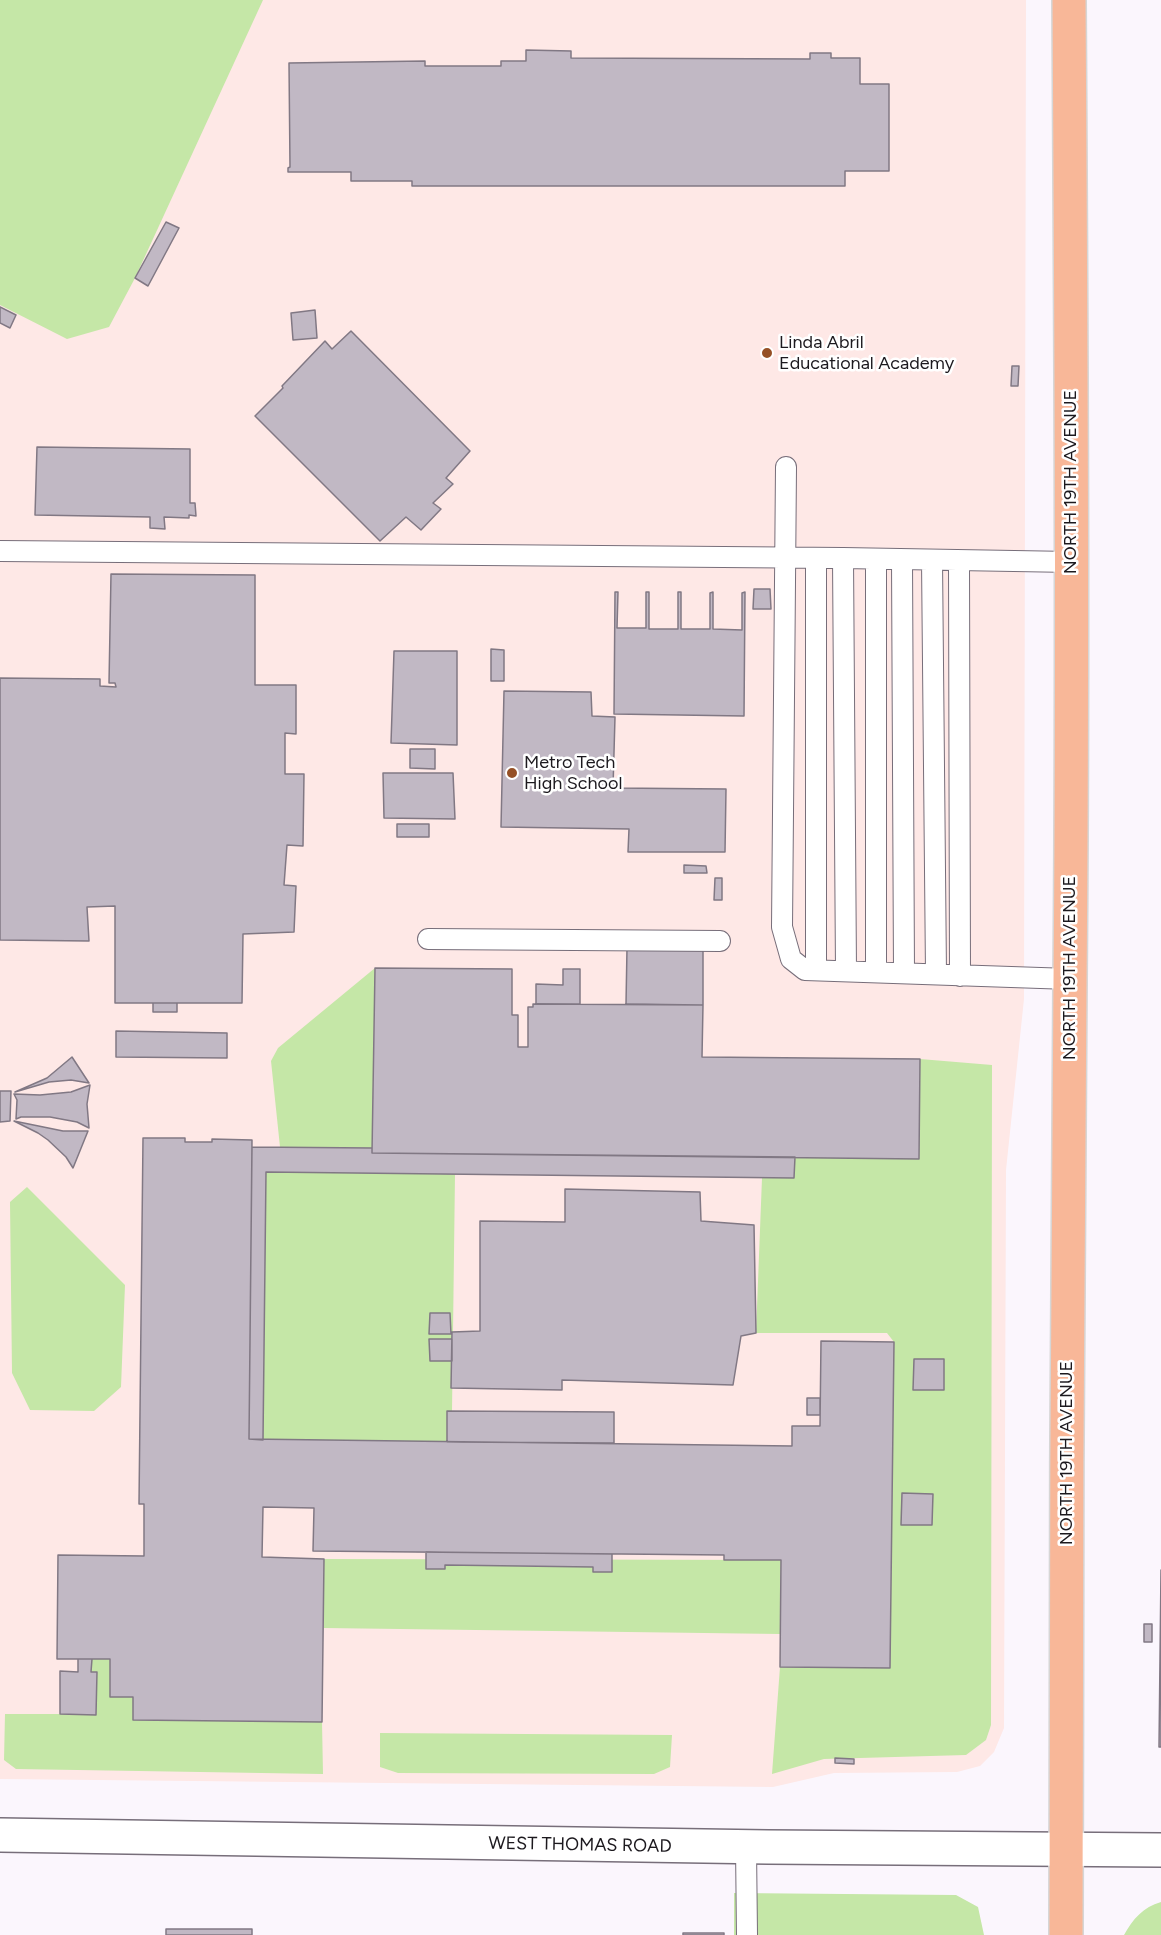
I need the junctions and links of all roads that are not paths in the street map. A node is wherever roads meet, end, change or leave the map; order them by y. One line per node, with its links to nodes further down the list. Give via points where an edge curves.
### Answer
1 (1069, 0): 11 (main road, NORTH 19TH AVENUE)
2 (786, 468): 4 (lane)
3 (0, 551): 4 (lane)
4 (787, 558): 5 (lane); 14 (lane, via 782,927 791,959 805,970)
5 (816, 558): 6 (lane); 14 (lane)
6 (843, 558): 7 (lane); 15 (lane)
7 (876, 559): 8 (lane); 16 (lane)
8 (902, 560): 9 (lane); 17 (lane)
9 (932, 560): 10 (lane); 18 (lane)
10 (959, 561): 11 (lane); 19 (lane)
11 (1071, 562): 20 (main road, NORTH 19TH AVENUE)
12 (428, 939): 13 (lane)
13 (720, 941)
14 (816, 970): 15 (lane)
15 (846, 971): 16 (lane)
16 (876, 972): 17 (lane)
17 (904, 973): 18 (lane)
18 (936, 974): 19 (lane)
19 (960, 975): 20 (lane)
20 (1070, 980): 23 (main road, NORTH 19TH AVENUE)
21 (0, 1835): 22 (main road, WEST THOMAS ROAD)
22 (746, 1847): 23 (main road, WEST THOMAS ROAD); 25 (lane)
23 (1066, 1849): 24 (main road, WEST THOMAS ROAD); 26 (main road, NORTH 19TH AVENUE)
24 (1161, 1850)
25 (747, 1935)
26 (1066, 1935)

